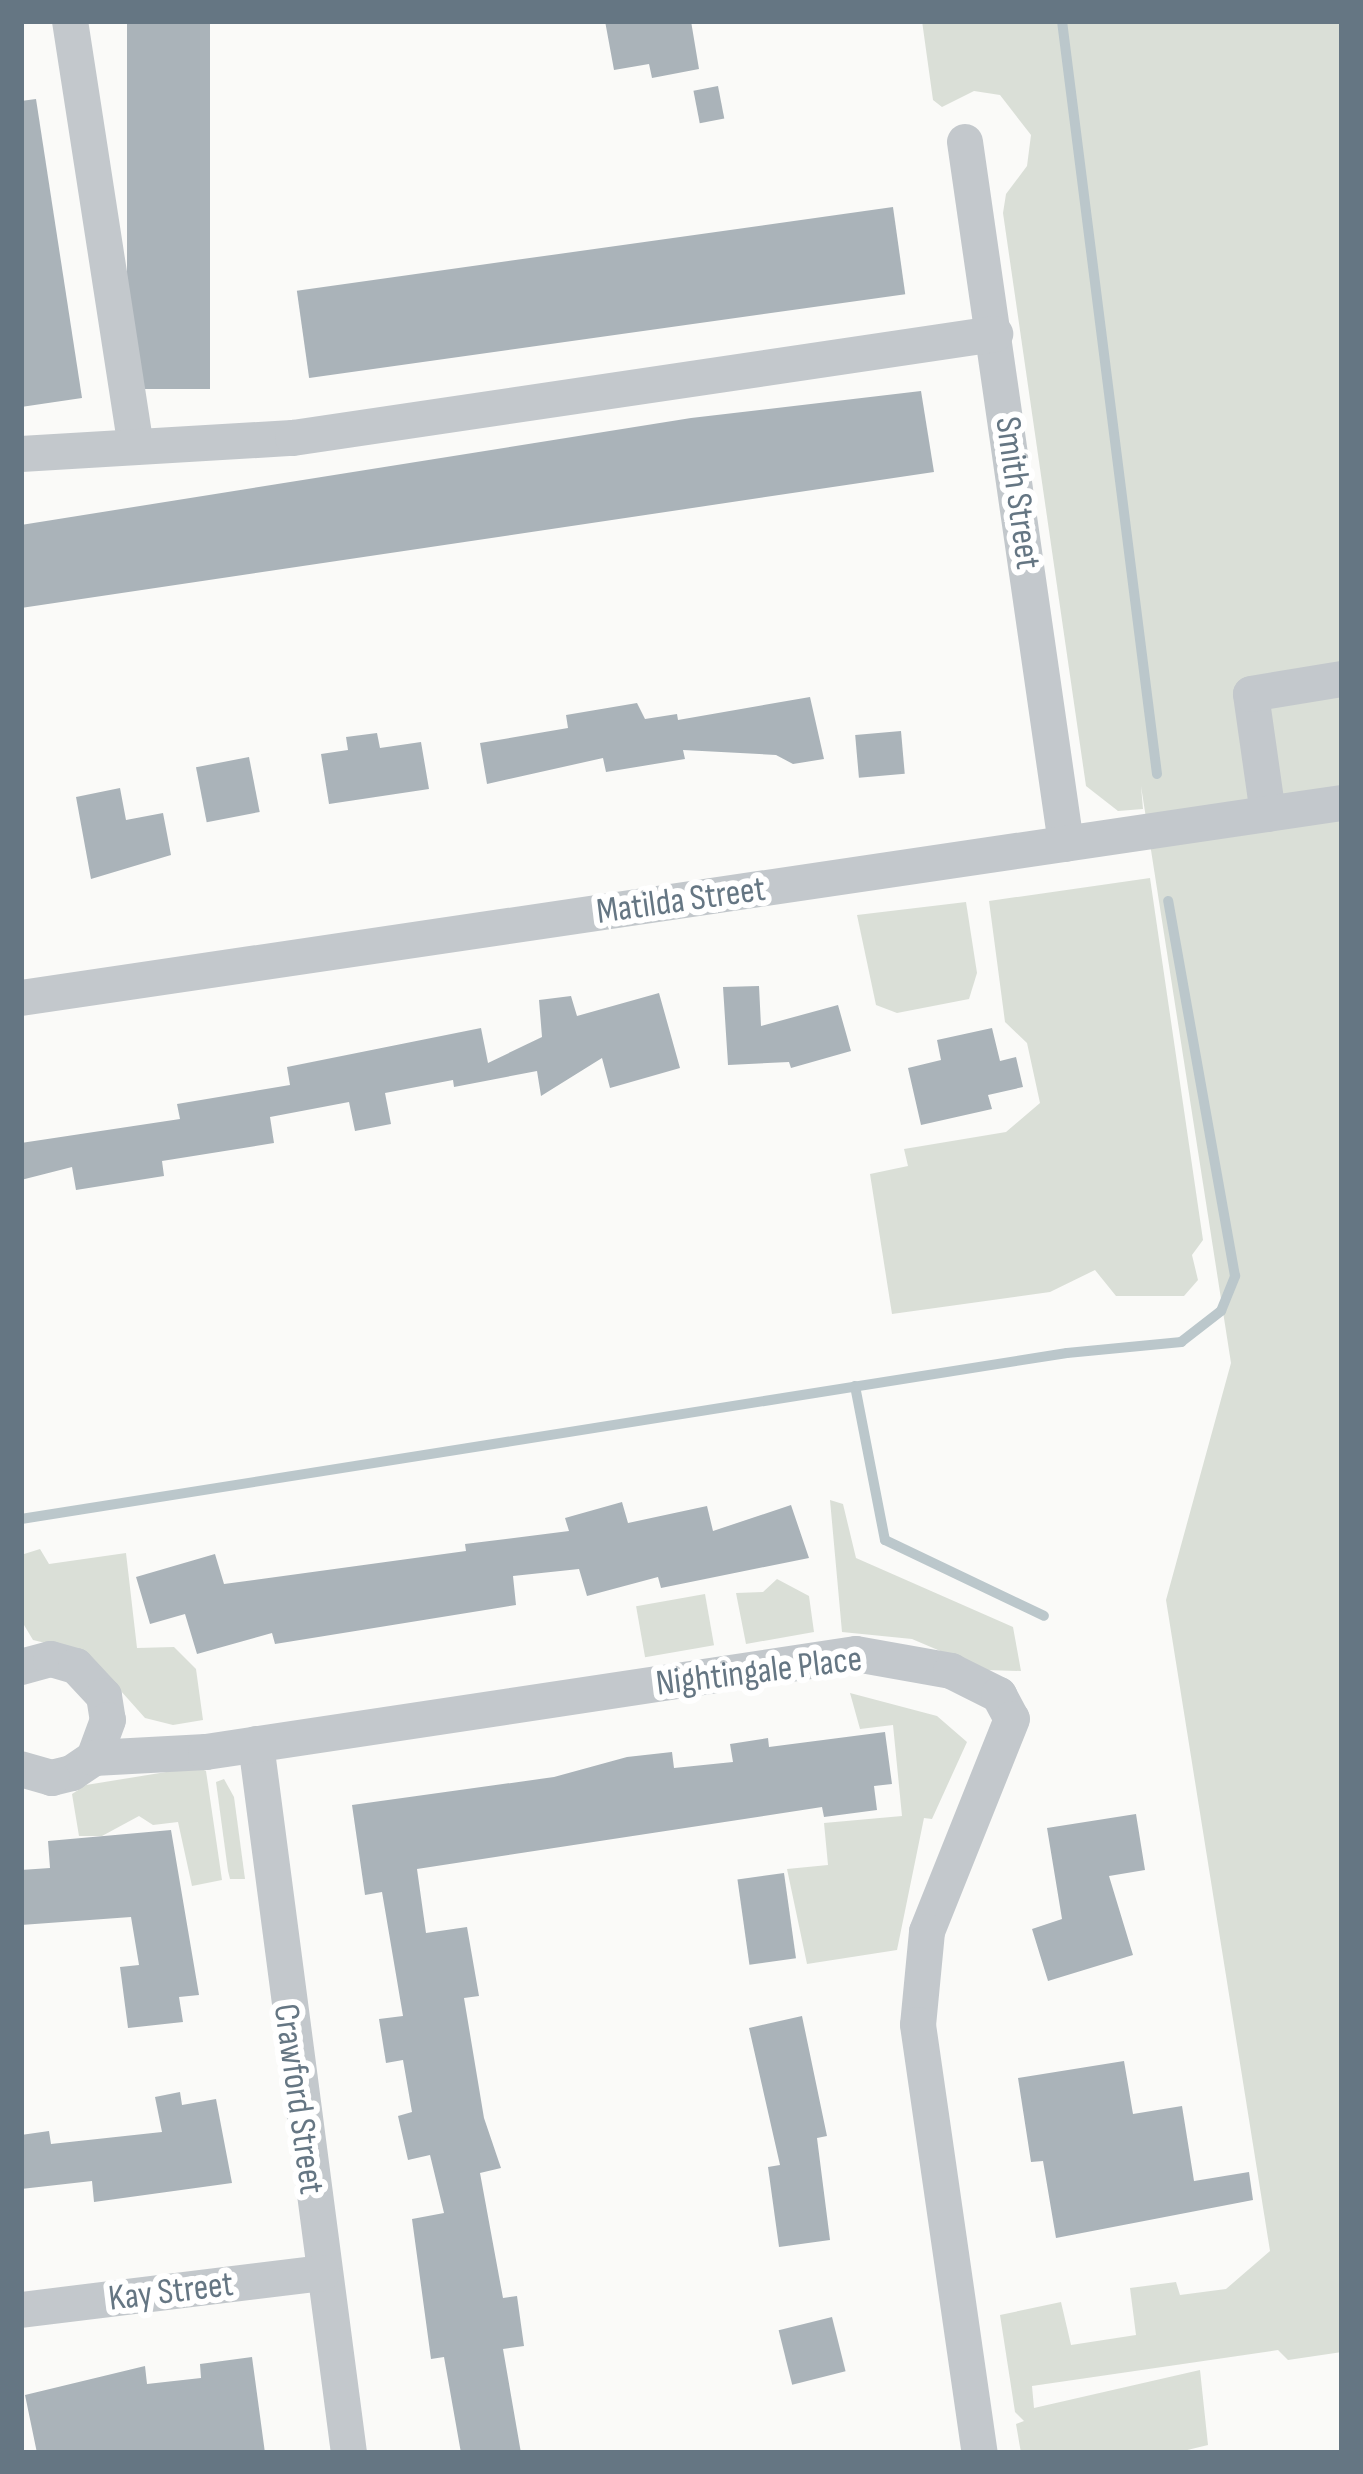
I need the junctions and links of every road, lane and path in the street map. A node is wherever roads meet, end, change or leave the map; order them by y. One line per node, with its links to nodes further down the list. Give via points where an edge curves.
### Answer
1 (70, 21): 4 (street)
2 (965, 142): 3 (street, Smith Street)
3 (995, 334): 4 (street, via 293,438); 9 (street, Smith Street)
4 (136, 447): 5 (street)
5 (21, 454)
6 (1342, 679): 8 (street, via 1252,694)
7 (1342, 803): 8 (street, Matilda Street)
8 (1268, 814): 9 (street, Matilda Street)
9 (1066, 844): 10 (street, Matilda Street)
10 (21, 998)
11 (21, 1667): 13 (street, via 51,1659 93,1678 108,1720)
12 (256, 1744): 13 (street, Nightingale Place); 15 (street, Crawford Street); 18 (street, Nightingale Place, via 856,1654 951,1671 999,1695 1012,1719 927,1932 918,2025)
13 (94, 1758): 14 (street, Nightingale Place, via 53,1778)
14 (21, 1769)
15 (322, 2273): 16 (street, Kay Street); 17 (street, Crawford Street)
16 (21, 2310)
17 (349, 2453)
18 (980, 2453)

